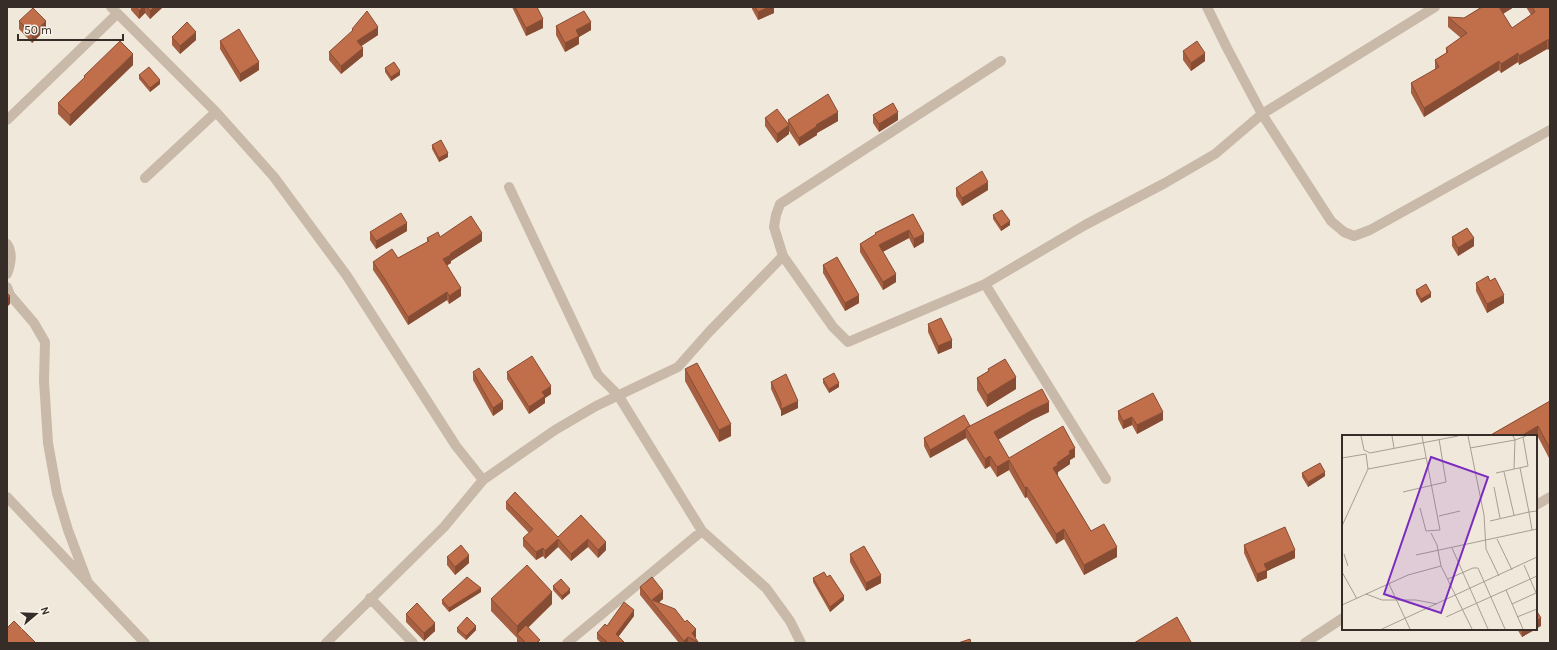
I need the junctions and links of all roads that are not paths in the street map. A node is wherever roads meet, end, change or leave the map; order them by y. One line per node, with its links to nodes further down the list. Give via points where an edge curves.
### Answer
1 (1208, 7): 6 (street)
2 (1435, 7): 6 (street)
3 (114, 10): 5 (street); 7 (street)
4 (1001, 61): 12 (street, via 780,204 774,227)
5 (216, 112): 9 (street); 18 (street, via 274,177 342,270 456,446)
6 (1262, 114): 8 (street, via 1331,221 1344,232 1354,236 1370,230); 14 (street, via 1216,154 1084,225)
7 (7, 120)
8 (1550, 130)
9 (145, 178)
10 (509, 187): 16 (street, via 598,375)
11 (7, 244): 13 (street, via 10,248 11,264)
12 (783, 256): 14 (street, via 833,327 848,342); 16 (street, via 678,367)
13 (7, 274)
14 (984, 284): 17 (street)
15 (7, 287): 23 (street, via 10,295 34,322 45,342 44,381 48,443 68,530)
16 (618, 395): 18 (street, via 555,430); 22 (street)
17 (1106, 479)
18 (483, 480): 24 (street, via 444,527)
19 (7, 497): 23 (street)
20 (1550, 497): 21 (street)
21 (1537, 504)
22 (702, 531): 29 (street); 30 (street, via 766,588 790,621)
23 (88, 583): 26 (street)
24 (370, 598): 27 (street); 28 (street)
25 (1342, 619): 31 (street)
26 (145, 643)
27 (326, 643)
28 (413, 643)
29 (567, 643)
30 (801, 643)
31 (1305, 643)

